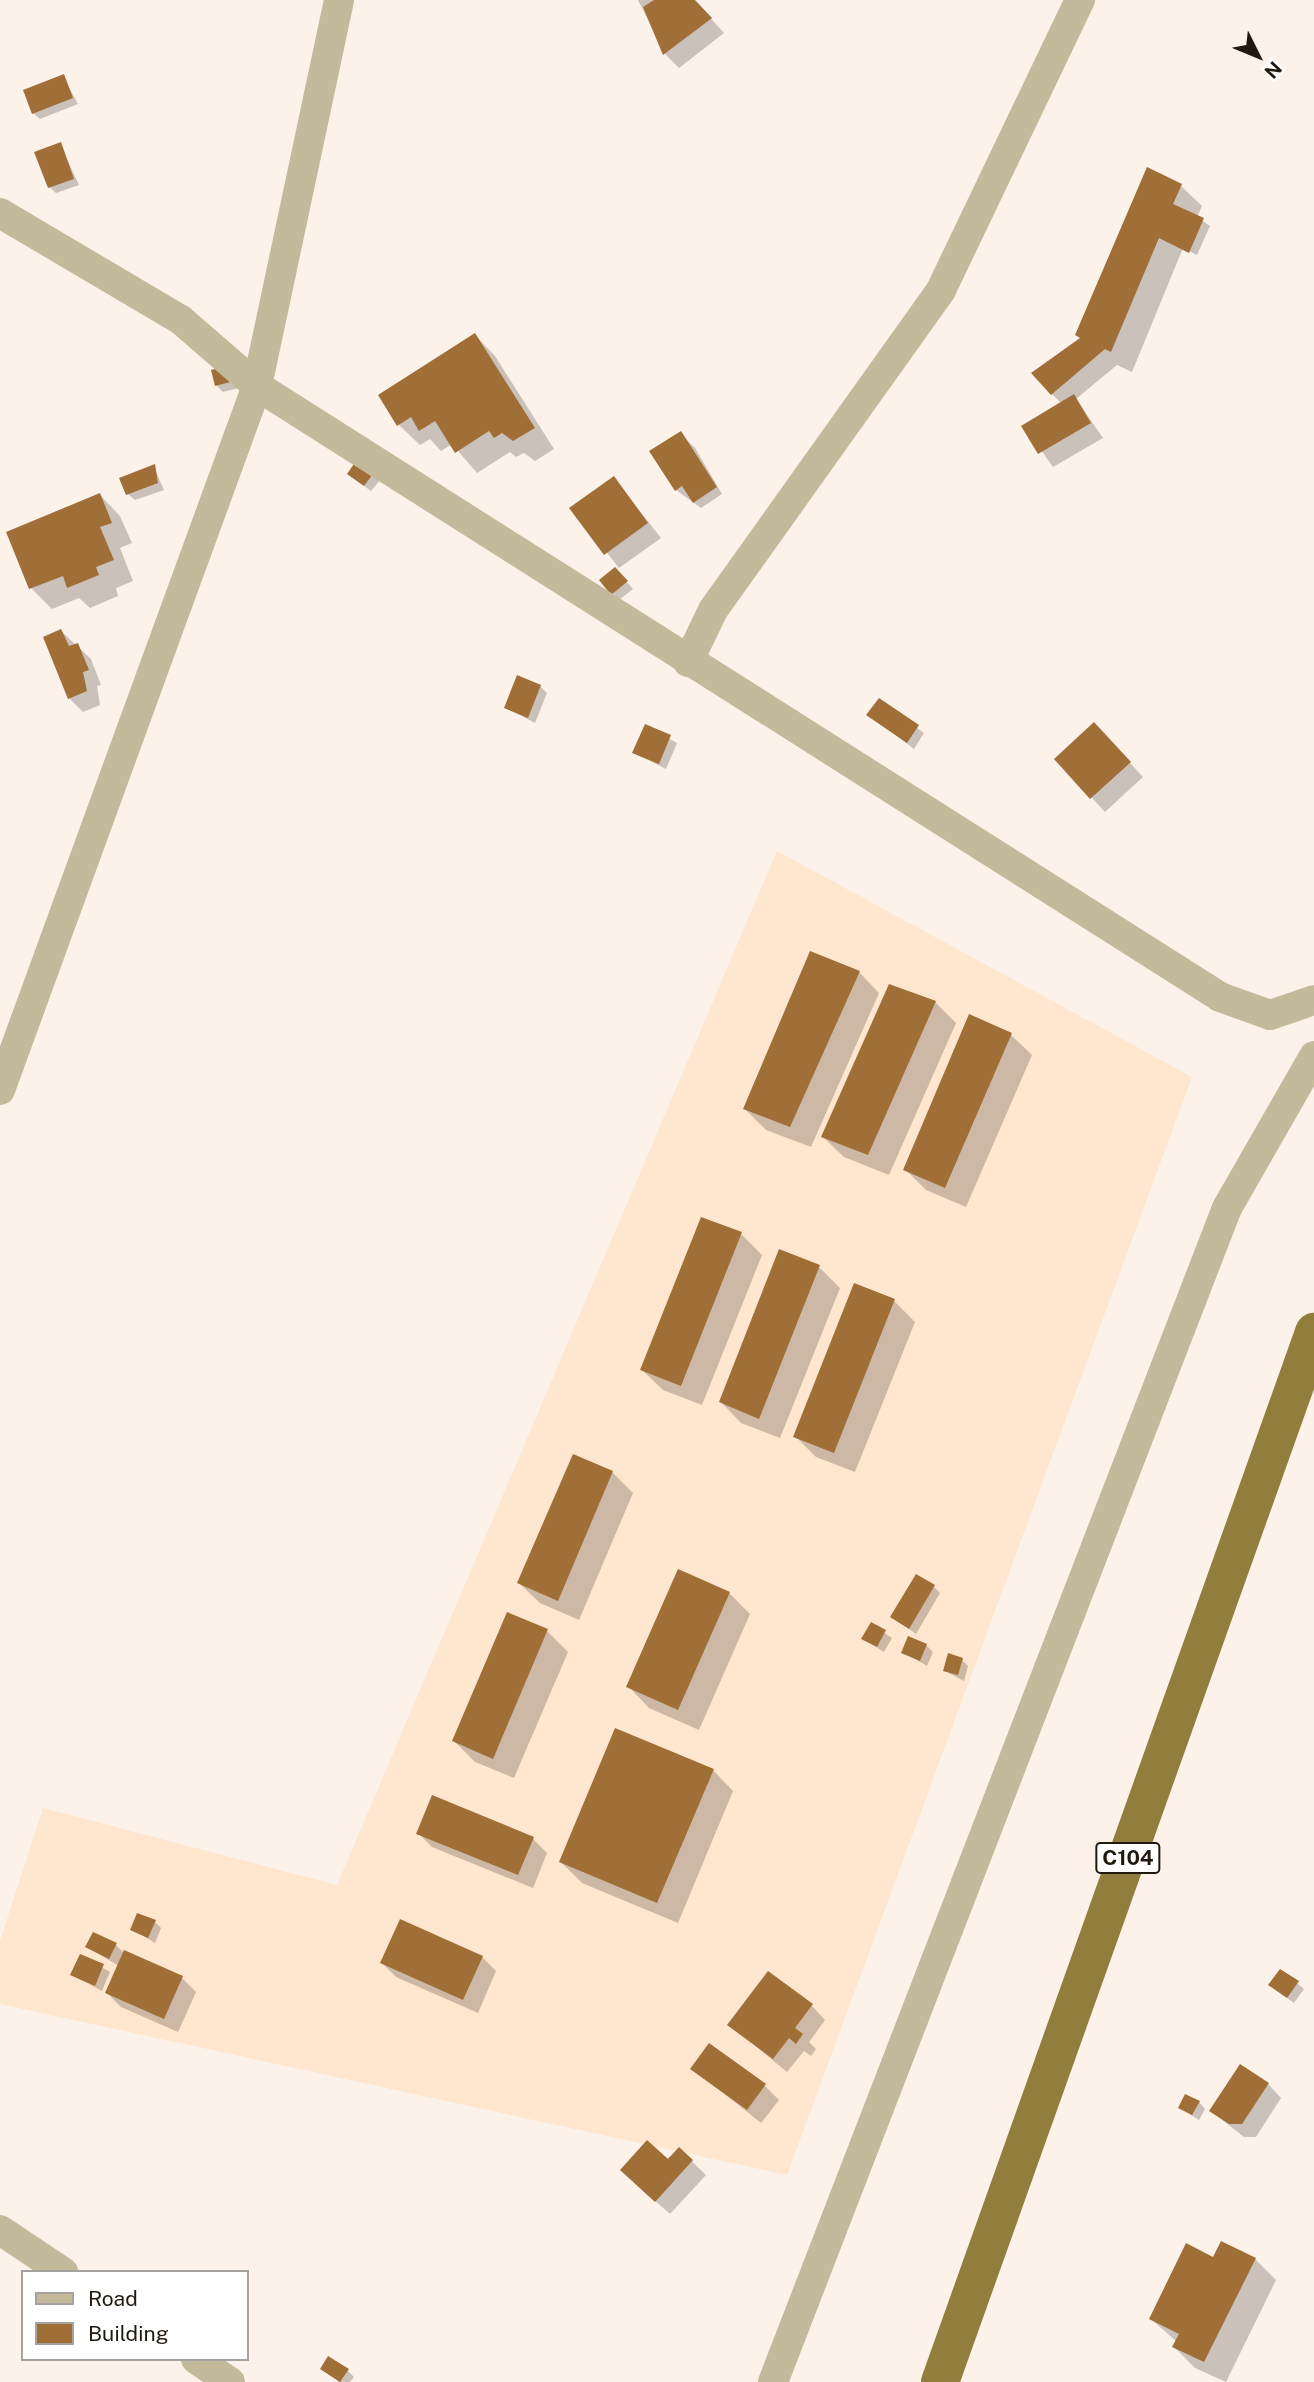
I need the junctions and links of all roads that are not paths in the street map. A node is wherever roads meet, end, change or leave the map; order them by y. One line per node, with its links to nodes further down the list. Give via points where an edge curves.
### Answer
1 (339, 0): 4 (street)
2 (1080, 0): 5 (street, via 941,290 713,610)
3 (0, 213): 4 (street, via 181,320)
4 (257, 386): 5 (street); 8 (street)
5 (688, 662): 6 (street, via 1220,997 1270,1015)
6 (1314, 1000)
7 (1314, 1056): 14 (street, via 1227,1208)
8 (0, 1090)
9 (1314, 1332): 15 (highway, C104)
10 (0, 2230): 11 (street)
11 (60, 2270)
12 (199, 2361): 13 (street)
13 (230, 2382)
14 (773, 2382)
15 (940, 2382)

